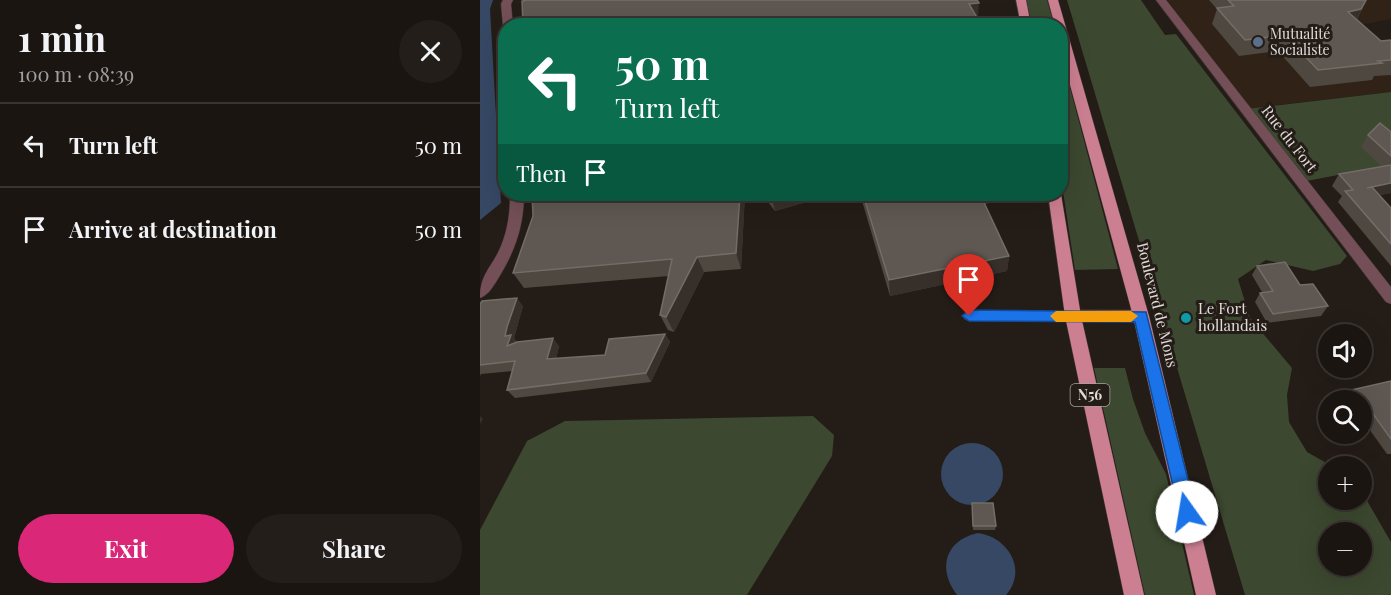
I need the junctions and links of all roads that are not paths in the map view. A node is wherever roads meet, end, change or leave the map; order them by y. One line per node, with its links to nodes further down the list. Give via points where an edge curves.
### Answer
1 (508, 0): 5 (street)
2 (1021, 0): 6 (main road)
3 (1053, 0): 7 (main road, Boulevard de Mons)
4 (1161, 0): 12 (street, Rue du Fort)
5 (507, 18)
6 (1024, 18)
7 (1058, 18)
8 (1068, 56): 15 (main road, Boulevard de Mons)
9 (518, 201): 11 (street, via 514,233 507,252)
10 (1055, 201): 14 (main road, N56)
11 (480, 292)
12 (1391, 298)
13 (969, 316): 14 (lane)
14 (1073, 316): 15 (street); 16 (main road, N56)
15 (1141, 316): 17 (main road, Boulevard de Mons)
16 (1134, 595)
17 (1206, 595)

